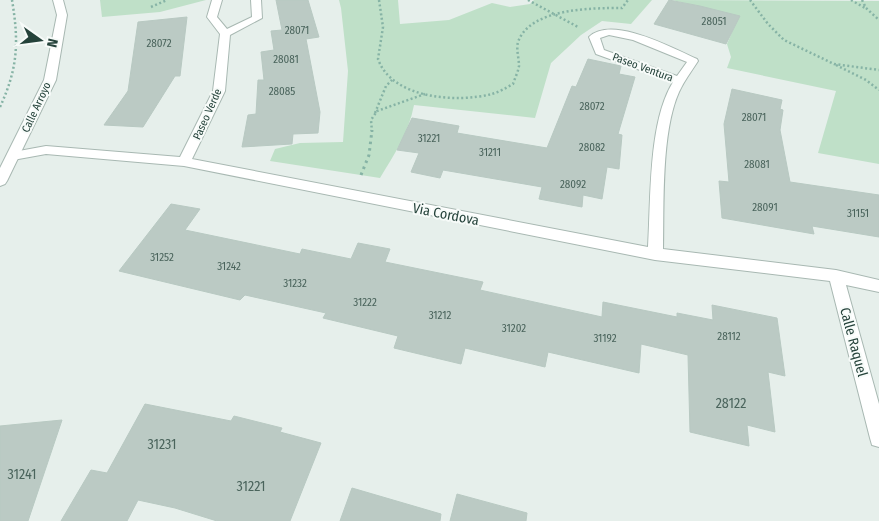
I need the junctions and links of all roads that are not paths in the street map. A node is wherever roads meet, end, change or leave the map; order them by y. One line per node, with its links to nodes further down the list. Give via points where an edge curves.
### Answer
1 (58, 0): 6 (street, Calle Arroyo, via 62,15 50,80)
2 (217, 0): 4 (street, via 212,17)
3 (256, 0): 4 (street, via 257,18)
4 (225, 34): 7 (street, Paseo Verde, via 219,91)
5 (681, 81): 5 (street, Paseo Ventura, via 600,52 594,37 608,32 636,37 693,61); 9 (street, Paseo Ventura, via 671,96 662,146)
6 (13, 156): 7 (street, Via Cordova, via 46,150); 8 (street, Calle Arroyo)
7 (184, 162): 9 (street, Via Cordova)
8 (0, 181)
9 (655, 254): 10 (street, Via Cordova)
10 (836, 276): 11 (street, Via Cordova); 12 (street, Calle Raquel)
11 (879, 286)
12 (879, 438)

